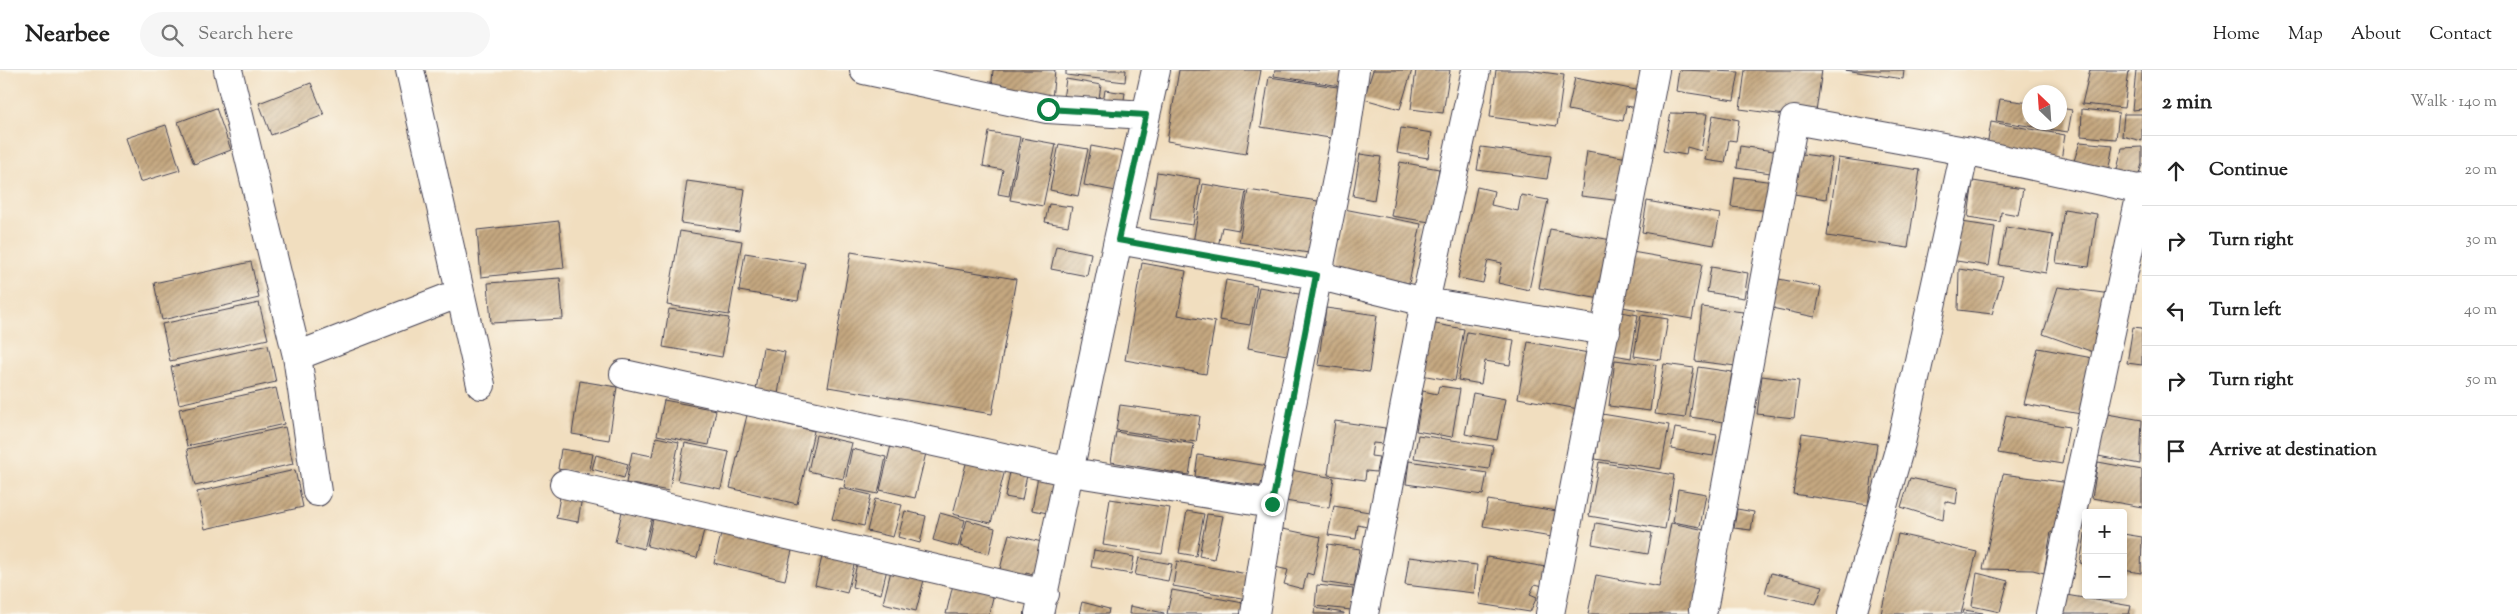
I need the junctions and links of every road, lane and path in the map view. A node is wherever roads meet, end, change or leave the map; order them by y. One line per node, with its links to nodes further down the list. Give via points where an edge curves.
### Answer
1 (228, 70): 17 (street)
2 (410, 70): 14 (street)
3 (864, 70): 8 (street)
4 (1156, 70): 9 (street)
5 (1355, 70): 13 (street, via 1345,139)
6 (1476, 70): 15 (street)
7 (1655, 70): 16 (street)
8 (930, 78): 9 (street, via 1048,109)
9 (1146, 115): 12 (street)
10 (1965, 151): 11 (street); 25 (street, via 1794,120); 29 (street, via 1901,444)
11 (2142, 189): 30 (street)
12 (1118, 240): 13 (street); 20 (street)
13 (1316, 275): 15 (street); 23 (street)
14 (460, 293): 17 (street); 19 (street)
15 (1425, 302): 16 (street); 27 (street)
16 (1606, 331): 28 (street)
17 (297, 356): 22 (street)
18 (624, 374): 20 (street)
19 (481, 385)
20 (1071, 472): 23 (street); 24 (street)
21 (564, 484): 24 (street)
22 (317, 492)
23 (1272, 504): 26 (street)
24 (1042, 604)
25 (1703, 610)
26 (1255, 614)
27 (1364, 614)
28 (1550, 614)
29 (1852, 614)
30 (2050, 614)

